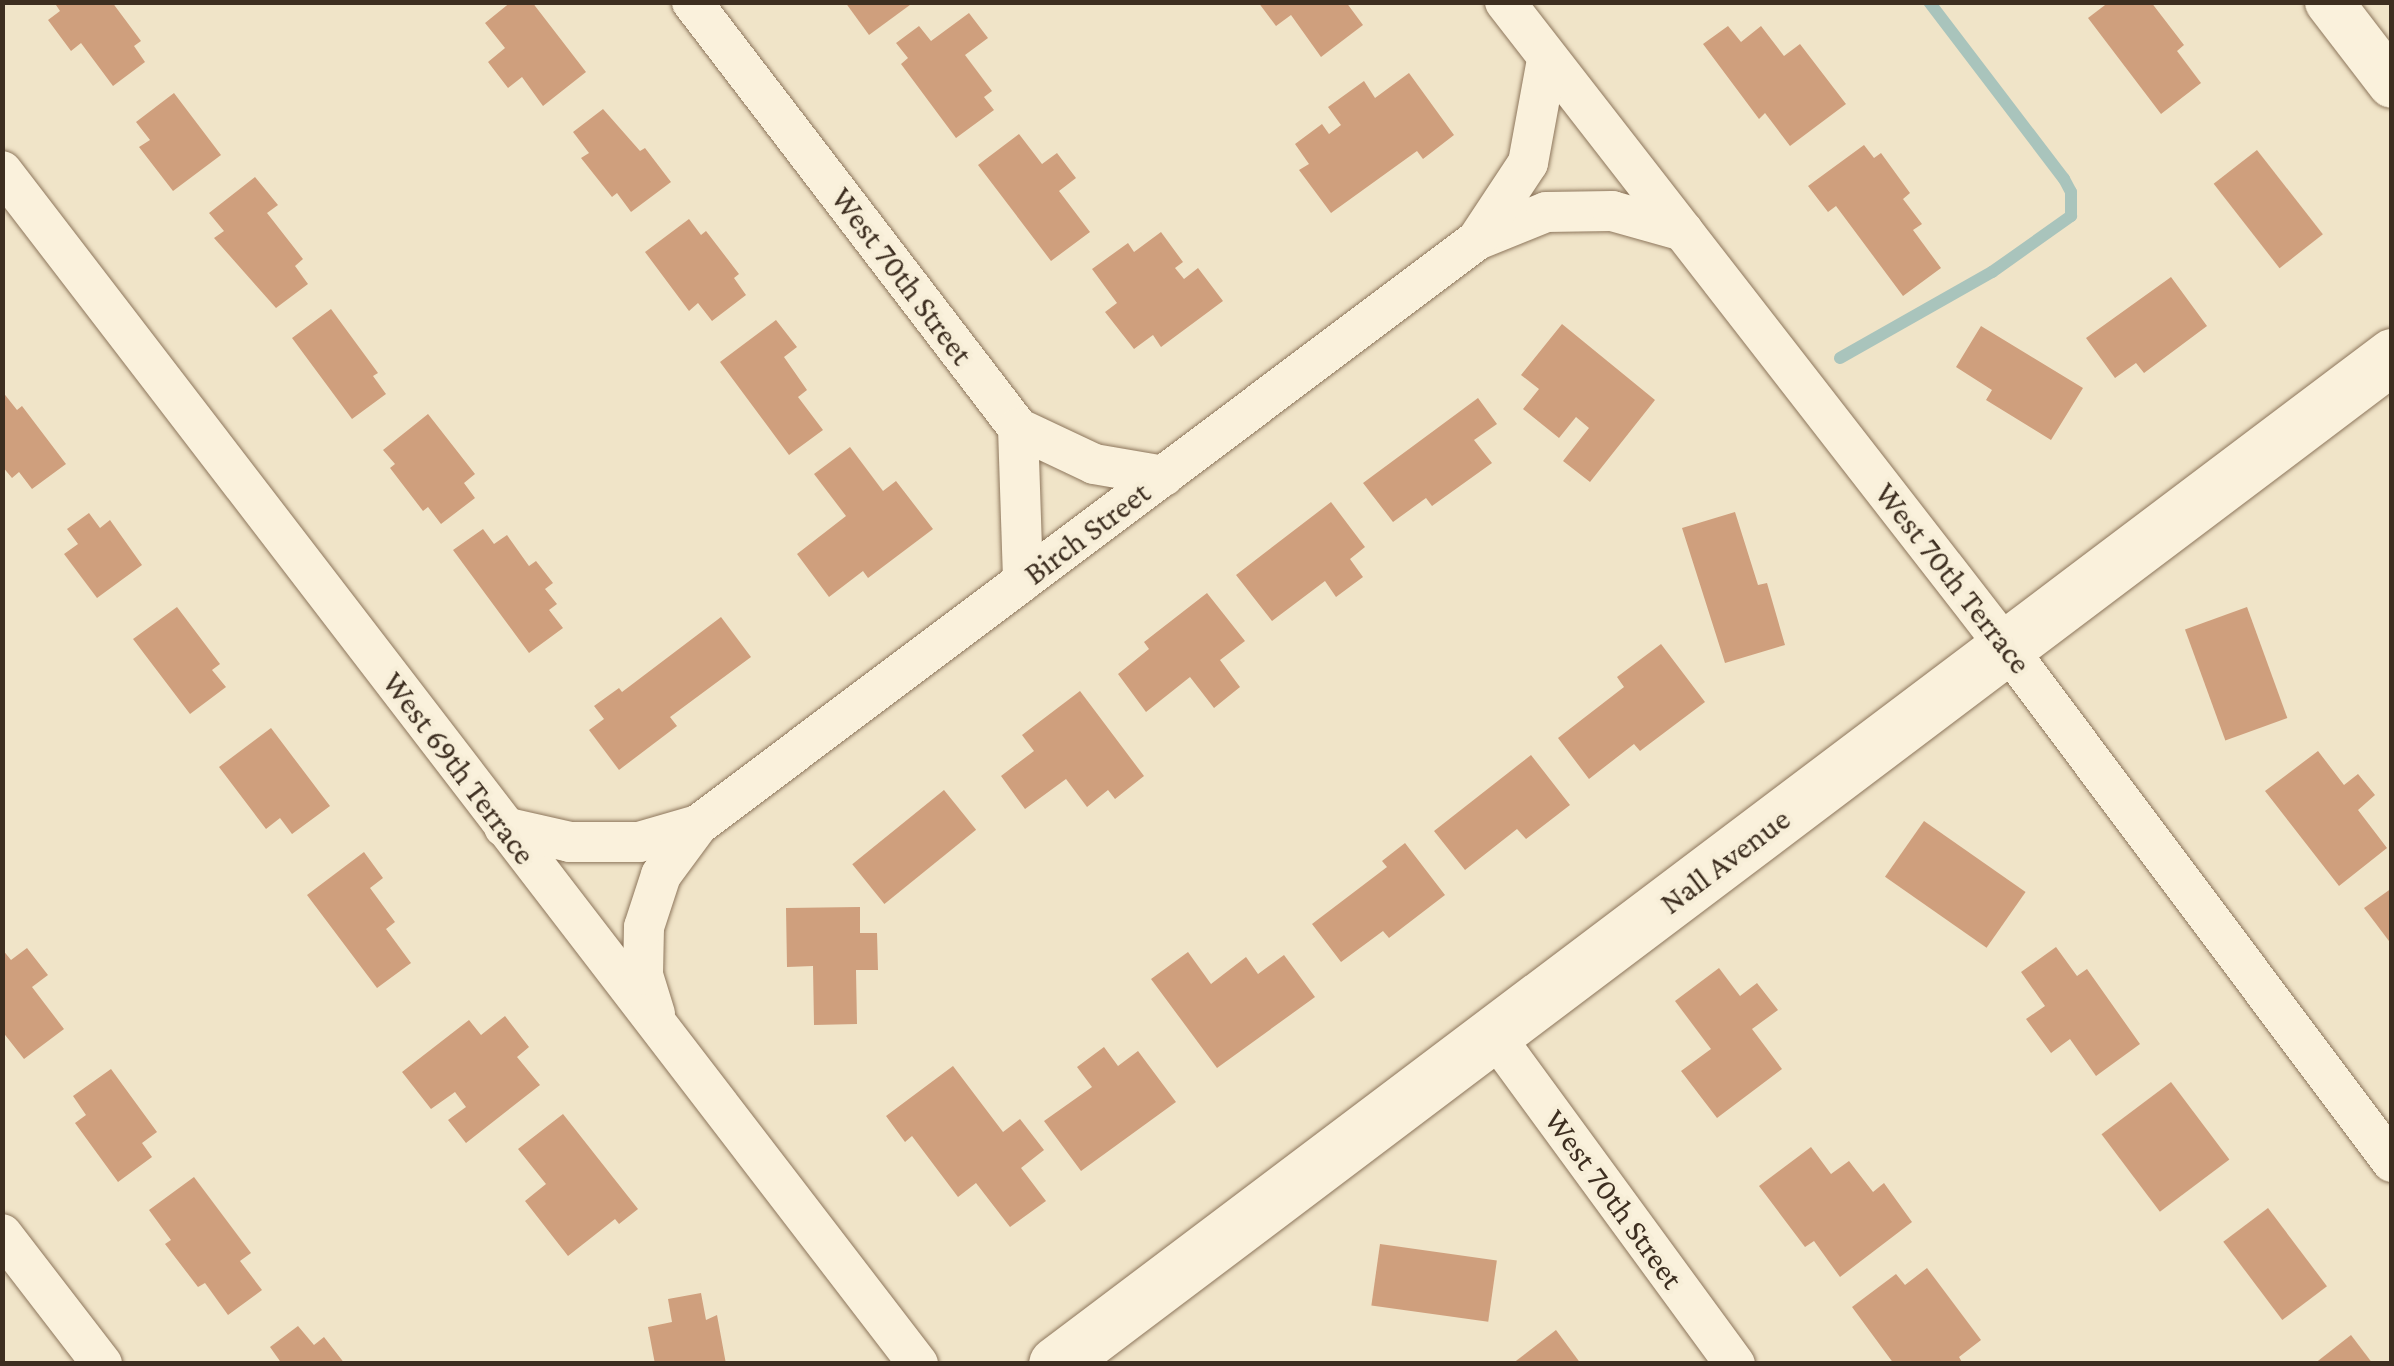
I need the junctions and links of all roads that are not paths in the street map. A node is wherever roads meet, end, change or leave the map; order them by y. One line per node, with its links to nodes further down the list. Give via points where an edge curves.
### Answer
1 (692, 2): 10 (street, West 70th Street)
2 (1504, 2): 4 (street, West 70th Terrace)
3 (2329, 2): 5 (street)
4 (1548, 59): 7 (street, West 70th Terrace); 8 (street, Birch Street, via 1528,163)
5 (2392, 84)
6 (2, 171): 15 (street, West 69th Terrace)
7 (1683, 231): 8 (street, via 1612,211 1546,212); 13 (street, West 70th Terrace)
8 (1477, 240): 11 (street, Birch Street)
9 (2392, 356): 13 (main road, Nall Avenue)
10 (1018, 428): 11 (street, via 1094,464); 12 (street)
11 (1164, 476): 12 (street, Birch Street)
12 (1023, 580): 14 (street, Birch Street)
13 (2008, 648): 17 (main road, Nall Avenue); 18 (street, West 70th Terrace)
14 (698, 824): 15 (street, Birch Street, via 640,842 570,842); 16 (street, via 661,875 644,927 643,975)
15 (504, 826): 16 (street, West 69th Terrace)
16 (659, 1027): 21 (street, West 69th Terrace)
17 (1494, 1035): 22 (main road, Nall Avenue); 23 (street, West 70th Street)
18 (2392, 1162)
19 (2, 1234): 20 (street)
20 (102, 1364)
21 (918, 1364)
22 (1056, 1364)
23 (1735, 1364)

